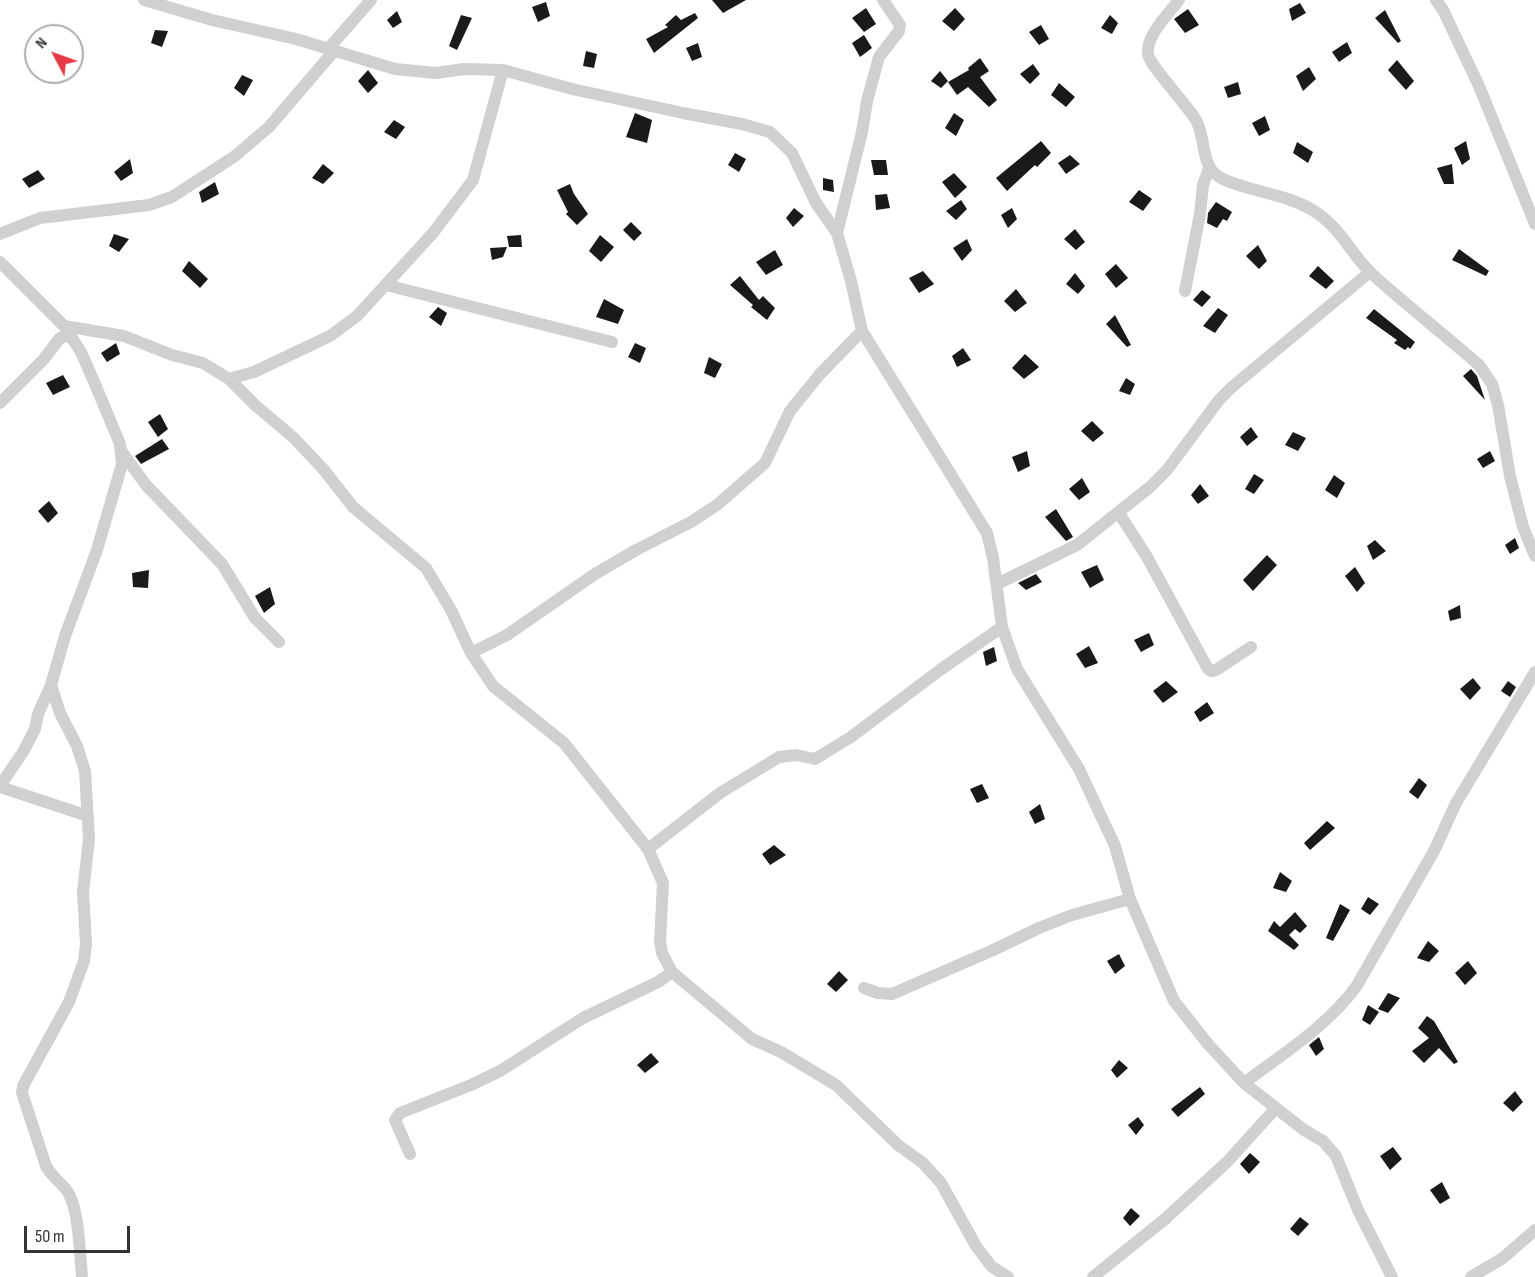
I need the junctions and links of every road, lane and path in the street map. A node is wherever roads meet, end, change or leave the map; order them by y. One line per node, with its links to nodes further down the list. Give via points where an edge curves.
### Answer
1 (144, 0): 6 (street)
2 (372, 0): 6 (street)
3 (883, 0): 10 (street, via 900,25 899,31 879,57)
4 (1179, 0): 8 (street, via 1154,33 1148,58 1198,123)
5 (1436, 0): 9 (street, via 1479,86)
6 (331, 50): 7 (street, via 395,69 436,74 464,69); 11 (street, via 269,127 235,156 172,197 149,205 40,218)
7 (503, 70): 10 (street, via 770,132 792,153 816,203); 14 (street, via 473,180 433,233)
8 (1209, 168): 13 (street, via 1222,179 1317,213); 15 (street)
9 (1535, 224)
10 (837, 233): 17 (street)
11 (0, 234)
12 (0, 262): 16 (street)
13 (1370, 272): 22 (street, via 1232,387 1167,470); 23 (street, via 1479,365 1492,384 1510,476)
14 (386, 285): 18 (street); 19 (street, via 357,316 330,336 254,372)
15 (1185, 291)
16 (68, 330): 19 (street, via 124,336 203,363); 20 (street); 21 (street)
17 (862, 331): 24 (street, via 987,533); 28 (street, via 790,411 765,463 717,505 595,574 507,635)
18 (612, 342)
19 (229, 379): 28 (street, via 294,438 353,507 426,568)
20 (0, 402)
21 (122, 452): 26 (street, via 146,485 222,564 255,618); 30 (street, via 100,540)
22 (1119, 513): 24 (street, via 1077,545); 27 (street, via 1208,669 1216,670)
23 (1535, 556)
24 (997, 584): 25 (street)
25 (1002, 627): 33 (street, via 851,737 814,759 796,754 779,757 720,793); 34 (street, via 1017,669 1078,770 1106,826)
26 (279, 642)
27 (1251, 647)
28 (471, 653): 33 (street, via 493,686 564,744)
29 (1535, 672): 37 (street, via 1456,803 1434,851 1356,987 1324,1023)
30 (51, 686): 31 (street, via 31,737); 32 (street, via 85,771)
31 (0, 787): 32 (street)
32 (88, 816): 41 (street, via 84,961 69,1002 22,1093 46,1166 69,1192 74,1205)
33 (648, 849): 35 (street, via 663,883 660,941)
34 (1130, 899): 36 (street, via 1039,928 892,994); 37 (street, via 1174,1001)
35 (672, 972): 39 (street, via 583,1018 500,1071 400,1113 395,1120); 42 (street, via 752,1039 836,1085 898,1145 923,1163 941,1183 976,1246 991,1266)
36 (864, 988)
37 (1244, 1083): 38 (street)
38 (1276, 1108): 43 (street, via 1227,1162); 44 (street, via 1323,1141 1336,1156)
39 (410, 1154)
40 (1535, 1230): 45 (street, via 1503,1258)
41 (82, 1277)
42 (1008, 1277)
43 (1093, 1277)
44 (1392, 1277)
45 (1472, 1277)

